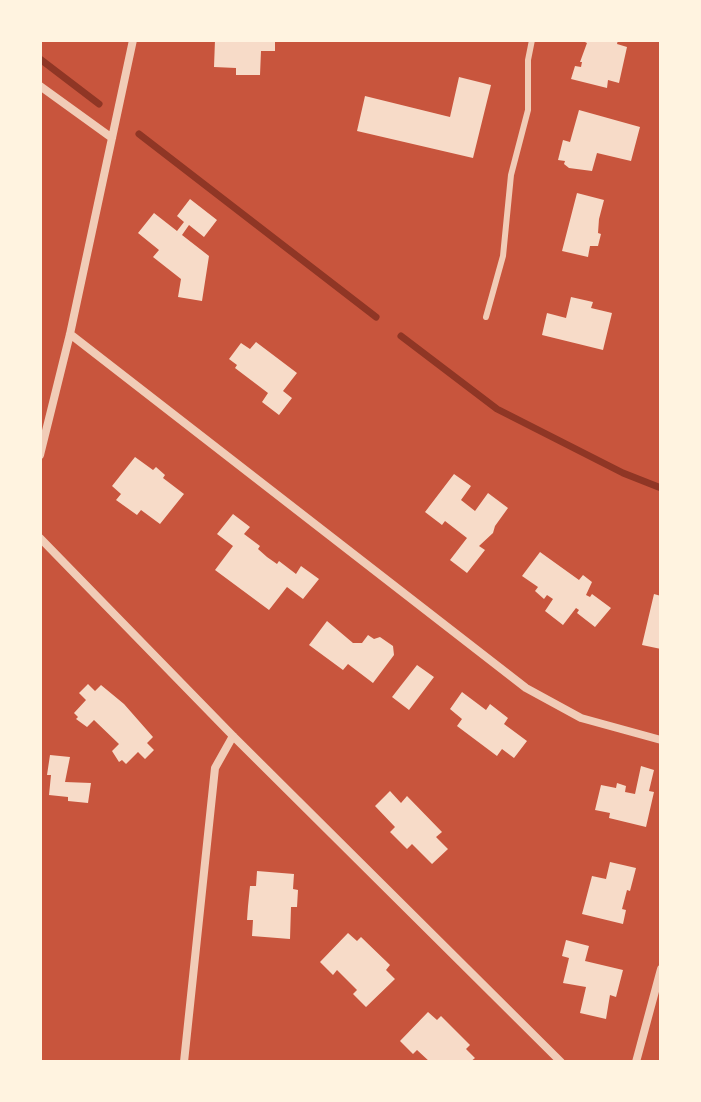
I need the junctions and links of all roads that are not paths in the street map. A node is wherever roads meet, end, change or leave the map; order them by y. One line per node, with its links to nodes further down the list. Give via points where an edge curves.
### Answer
1 (133, 40): 4 (street)
2 (532, 40): 5 (lane, via 528,110 511,175 503,256)
3 (40, 86): 4 (street)
4 (112, 138): 6 (street)
5 (486, 317)
6 (70, 334): 7 (street); 10 (street, via 526,688 581,718)
7 (40, 455)
8 (40, 538): 9 (street)
9 (233, 736): 12 (street, via 215,768); 13 (street)
10 (661, 740)
11 (661, 969): 14 (street)
12 (184, 1062)
13 (561, 1062)
14 (636, 1062)

